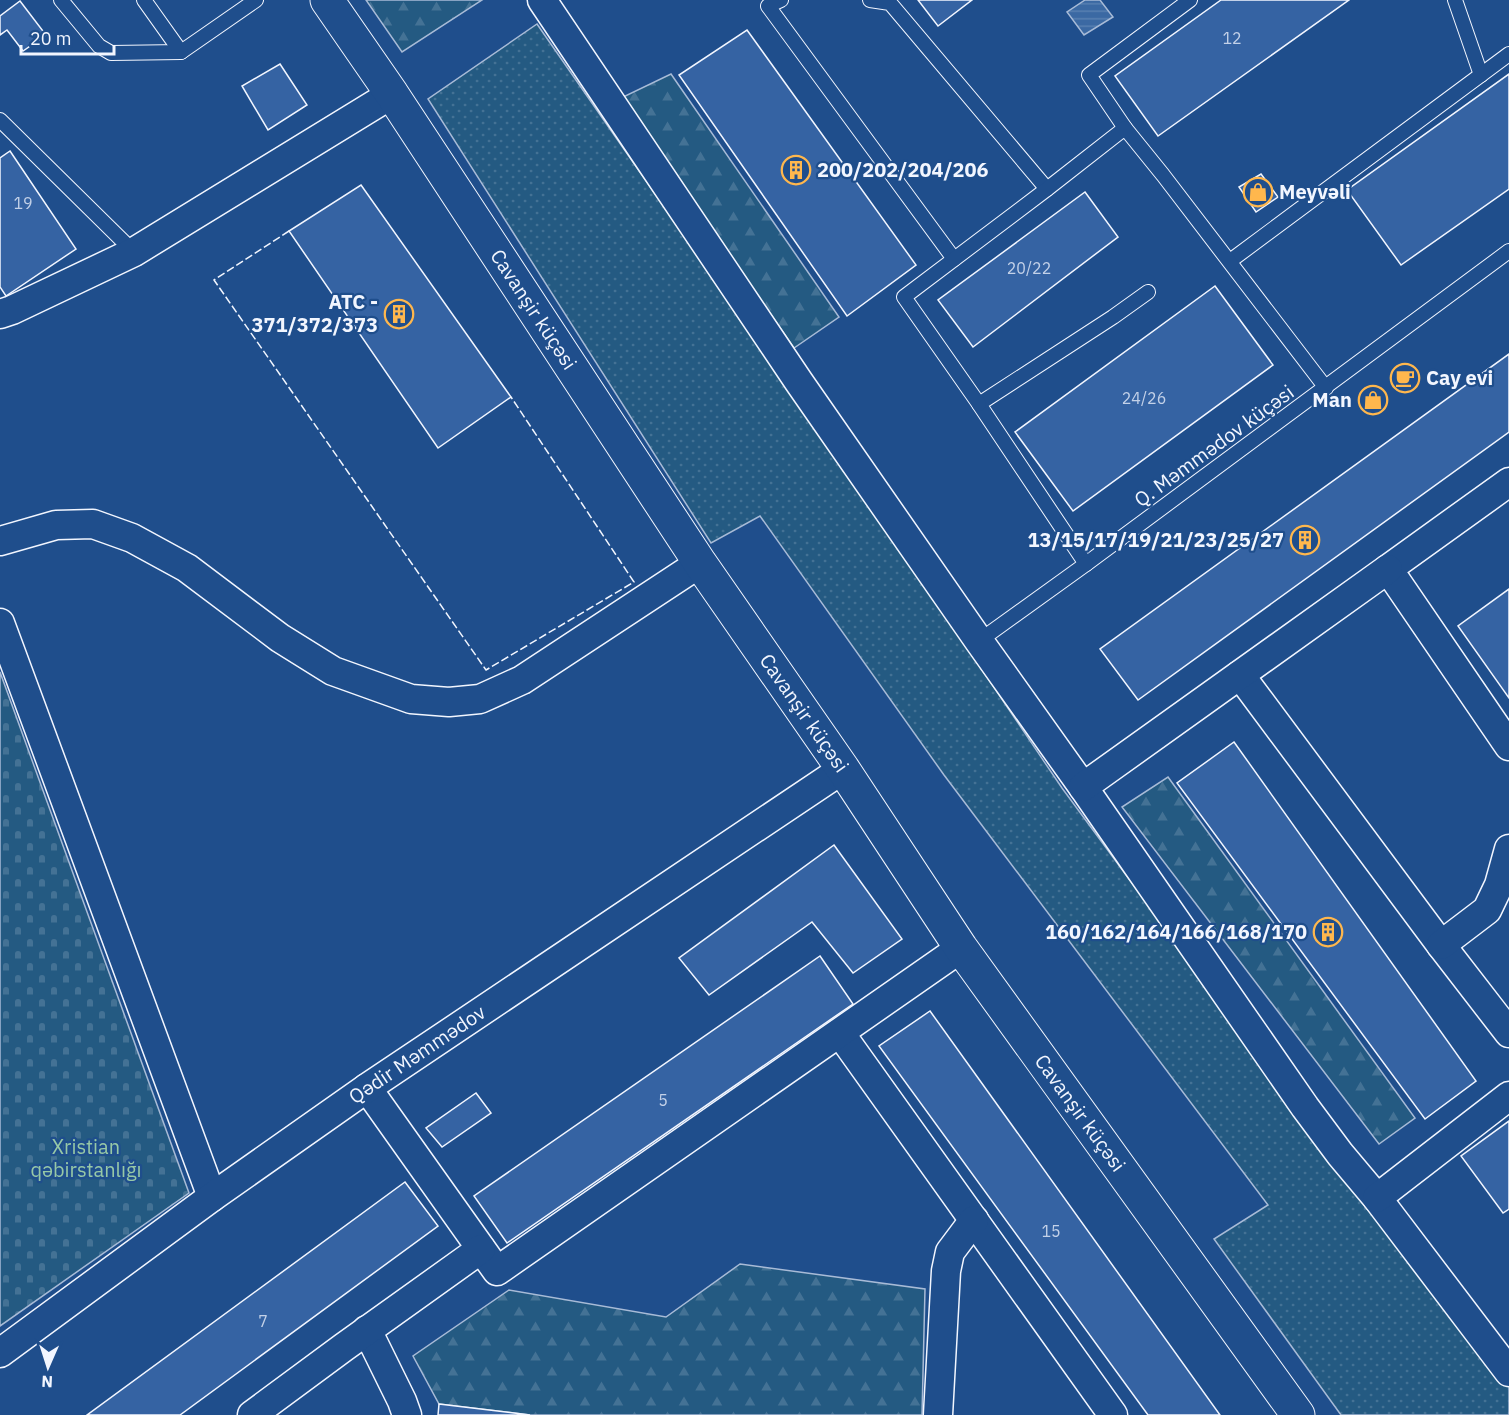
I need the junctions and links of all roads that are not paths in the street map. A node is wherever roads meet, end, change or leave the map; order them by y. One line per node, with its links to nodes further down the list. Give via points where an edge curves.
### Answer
1 (61, 0): 10 (lane, via 99,46 111,53)
2 (144, 0): 10 (lane)
3 (256, 0): 10 (lane)
4 (327, 0): 13 (street, Cavanşir küçəsi)
5 (542, 0): 31 (street)
6 (781, 0): 19 (lane, via 768,6)
7 (870, 0): 16 (lane, via 890,3)
8 (1190, 0): 15 (lane, via 1089,75)
9 (1455, 0): 12 (lane)
10 (181, 52)
11 (1509, 54): 12 (lane)
12 (1481, 75): 20 (lane)
13 (392, 94): 18 (street); 27 (street, Cavanşir küçəsi)
14 (0, 120): 18 (lane)
15 (1125, 128): 16 (lane); 20 (lane)
16 (1047, 189): 19 (lane)
17 (1509, 251): 23 (lane, Q. Məmmədov küçəsi)
18 (134, 252): 22 (street)
19 (954, 259): 24 (lane, via 904,297)
20 (1230, 261): 23 (lane)
21 (1148, 292): 24 (lane)
22 (0, 314)
23 (1326, 388): 28 (lane, Q. Məmmədov küçəsi)
24 (979, 404): 28 (lane)
25 (1509, 482): 29 (street)
26 (0, 541): 27 (street, via 56,525 93,524 132,538 187,568 280,638 333,671 411,699 449,702 480,699 522,680)
27 (700, 563): 34 (street, Cavanşir küçəsi)
28 (1086, 564): 31 (lane, Q. Məmmədov küçəsi)
29 (1388, 569): 32 (street); 33 (street)
30 (0, 623): 43 (street)
31 (979, 641): 35 (street)
32 (1240, 675): 35 (street); 37 (street)
33 (1509, 746)
34 (843, 769): 38 (street, Cavanşir küçəsi); 41 (street, Qədir Məmmədov)
35 (1083, 787): 44 (street, via 1292,1088)
36 (1509, 849): 37 (street, via 1487,910)
37 (1441, 945): 40 (street)
38 (961, 948): 39 (street); 54 (street, Cavanşir küçəsi)
39 (840, 1033): 45 (street); 46 (street, via 497,1271)
40 (1509, 1033)
41 (367, 1088): 43 (street, Qədir Məmmədov); 46 (street)
42 (1509, 1096): 44 (street)
43 (212, 1197): 48 (street, Qədir Məmmədov)
44 (1377, 1198): 49 (street)
45 (974, 1220): 52 (street, via 950,1252 946,1271); 53 (street)
46 (481, 1249): 47 (street)
47 (367, 1330): 50 (street); 51 (street)
48 (0, 1353)
49 (1507, 1364)
50 (252, 1415)
51 (407, 1415)
52 (938, 1415)
53 (1113, 1415)
54 (1298, 1415)

